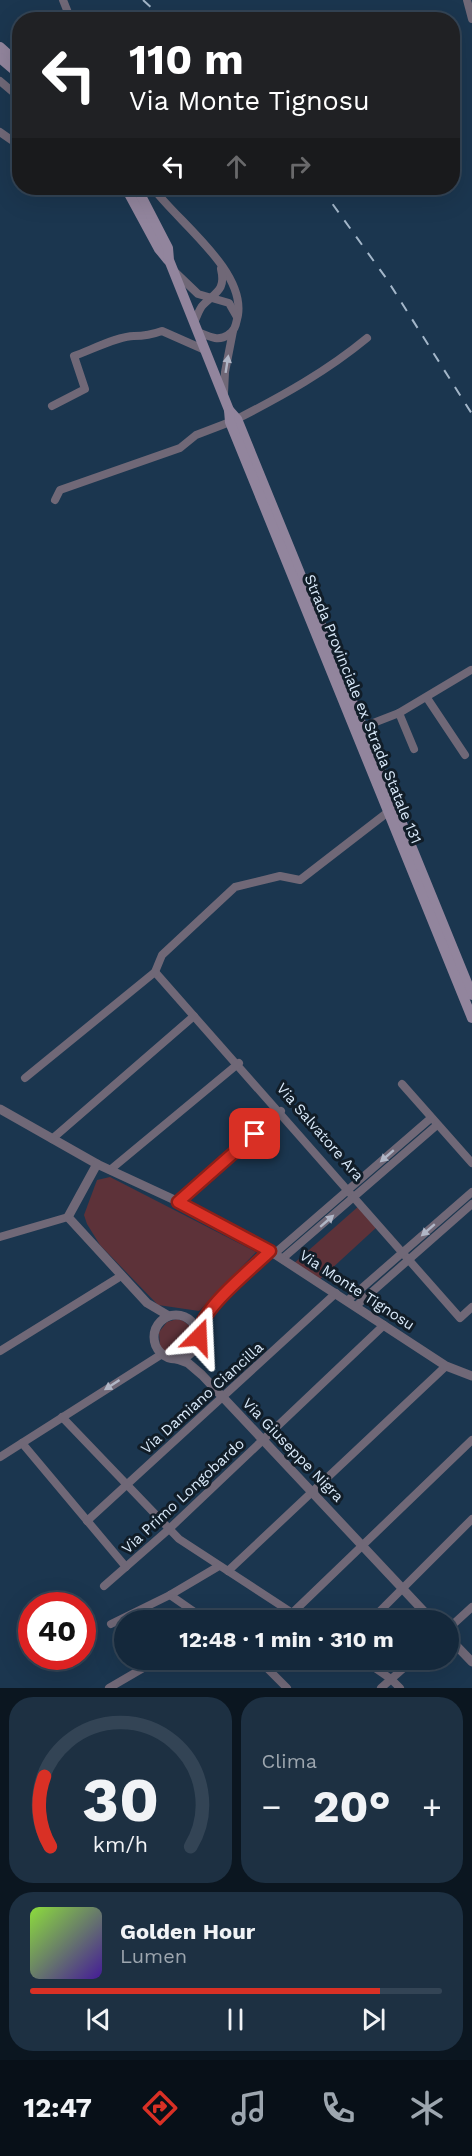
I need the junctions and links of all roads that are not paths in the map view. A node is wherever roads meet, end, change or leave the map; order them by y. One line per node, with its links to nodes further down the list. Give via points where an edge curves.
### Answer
1 (467, 0): 2 (street)
2 (472, 19)
3 (0, 47): 5 (main road)
4 (0, 58): 6 (main road)
5 (12, 58)
6 (12, 68)
7 (0, 81): 8 (street)
8 (12, 91)
9 (130, 195): 13 (main road, Strada Provinciale ex Strada Statale 131)
10 (141, 195): 13 (main road, Strada Provinciale ex Strada Statale 131, via 168,248)
11 (159, 195): 12 (street)
12 (220, 264): 14 (street, via 222,286); 15 (street, via 234,283)
13 (170, 265): 14 (street, via 198,294); 16 (main road, Strada Provinciale ex Strada Statale 131)
14 (213, 300): 15 (street, via 229,303); 16 (street, via 201,307)
15 (237, 318): 17 (street)
16 (196, 327): 17 (street, via 220,339); 19 (main road, Strada Provinciale ex Strada Statale 131)
17 (233, 331): 20 (street, one-way to 17)
18 (367, 338): 22 (street, via 317,376)
19 (205, 350): 20 (main road, Strada Provinciale ex Strada Statale 131); 21 (street, via 162,331 142,338 128,337 74,356 85,390)
20 (224, 397): 22 (main road, Strada Provinciale ex Strada Statale 131)
21 (51, 406)
22 (234, 421): 23 (street, via 196,435 180,448 60,490); 27 (main road, Strada Provinciale ex Strada Statale 131); 30 (main road, Strada Provinciale ex Strada Statale 131)
23 (55, 500)
24 (471, 670): 25 (street)
25 (427, 698): 26 (street); 29 (street)
26 (399, 713): 27 (street); 28 (street)
27 (363, 727): 32 (main road, Strada Provinciale ex Strada Statale 131)
28 (414, 749)
29 (465, 755)
30 (388, 812): 31 (street, via 300,880 280,876 235,887 162,955); 34 (main road, Strada Provinciale ex Strada Statale 131)
31 (156, 969): 33 (street, Via Salvatore Ara); 35 (street, Via Salvatore Ara); 36 (street)
32 (472, 995)
33 (194, 1016): 35 (street, Via Salvatore Ara); 42 (street)
34 (472, 1018)
35 (238, 1063): 39 (street, Via Salvatore Ara); 45 (street)
36 (25, 1078)
37 (402, 1084): 40 (street)
38 (0, 1108): 42 (street, Via Monte Tignosu)
39 (281, 1112): 46 (street, Via Salvatore Ara); 49 (street)
40 (431, 1118): 41 (street); 46 (street, one-way to 46)
41 (437, 1125): 43 (street); 48 (street)
42 (52, 1139): 44 (street, Via Monte Tignosu)
43 (472, 1163)
44 (97, 1164): 45 (street, Via Monte Tignosu); 51 (street)
45 (110, 1170): 49 (street, Via Monte Tignosu)
46 (349, 1189): 48 (street, Via Salvatore Ara); 54 (street)
47 (472, 1192): 53 (street, one-way to 53)
48 (355, 1196): 53 (street, Via Salvatore Ara); 54 (street, one-way to 48)
49 (178, 1202): 54 (street, Via Monte Tignosu)
50 (472, 1204): 55 (street)
51 (68, 1217): 52 (street); 56 (street)
52 (0, 1237)
53 (403, 1251): 55 (street, Via Salvatore Ara); 58 (street)
54 (276, 1255): 57 (street, Via Monte Tignosu); 62 (street)
55 (409, 1259): 60 (street); 61 (street, Via Salvatore Ara, via 461,1317)
56 (122, 1276): 59 (street); 69 (street)
57 (336, 1293): 58 (street, Via Monte Tignosu); 75 (street, Via Damiano Ciancilla)
58 (346, 1300): 60 (street, Via Monte Tignosu)
59 (147, 1303): 63 (street); 65 (street)
60 (356, 1306): 66 (street, Via Monte Tignosu)
61 (472, 1307)
62 (208, 1311): 64 (street); 67 (street)
63 (169, 1316): 64 (street); 65 (street)
64 (189, 1318): 67 (street)
65 (158, 1324): 70 (street, via 154,1340)
66 (384, 1325): 72 (street, Via Monte Tignosu); 77 (street, Via Primo Longobardo)
67 (198, 1330): 68 (street)
68 (195, 1349): 71 (street); 73 (street)
69 (0, 1351)
70 (162, 1354): 71 (street); 76 (street, one-way to 76)
71 (177, 1359): 73 (street, Via Giuseppe Nigra)
72 (446, 1366): 74 (street, Via Monte Tignosu); 82 (street)
73 (200, 1374): 75 (street, Via Giuseppe Nigra)
74 (472, 1376)
75 (223, 1398): 77 (street, Via Giuseppe Nigra); 81 (street, Via Damiano Ciancilla)
76 (62, 1417): 79 (street); 81 (street)
77 (262, 1440): 82 (street, Via Giuseppe Nigra); 85 (street, Via Primo Longobardo)
78 (472, 1440): 86 (street)
79 (22, 1443): 80 (street); 84 (street)
80 (0, 1457)
81 (126, 1485): 84 (street, Via Damiano Ciancilla); 85 (street)
82 (314, 1493): 86 (street, Via Giuseppe Nigra); 89 (street)
83 (472, 1519): 91 (street)
84 (87, 1521): 88 (street)
85 (168, 1530): 87 (street); 88 (street, Via Primo Longobardo)
86 (364, 1547): 91 (street, Via Giuseppe Nigra); 96 (street)
87 (219, 1566): 89 (street); 92 (street)
88 (126, 1567): 90 (street, Via Primo Longobardo)
89 (228, 1571): 95 (street)
90 (104, 1586)
91 (402, 1588): 97 (street); 98 (street, Via Giuseppe Nigra)
92 (170, 1595): 94 (street); 100 (street)
93 (472, 1607): 99 (street)
94 (192, 1610)
95 (288, 1610)
96 (296, 1610)
97 (381, 1610)
98 (423, 1610)
99 (459, 1619)
100 (111, 1624)
101 (459, 1648): 102 (street)
102 (472, 1662)
103 (140, 1670): 108 (street)
104 (269, 1670): 109 (street)
105 (379, 1670): 107 (street)
106 (401, 1670): 107 (street)
107 (392, 1678): 110 (street); 111 (street)
108 (109, 1688)
109 (287, 1688)
110 (381, 1688)
111 (400, 1688)

